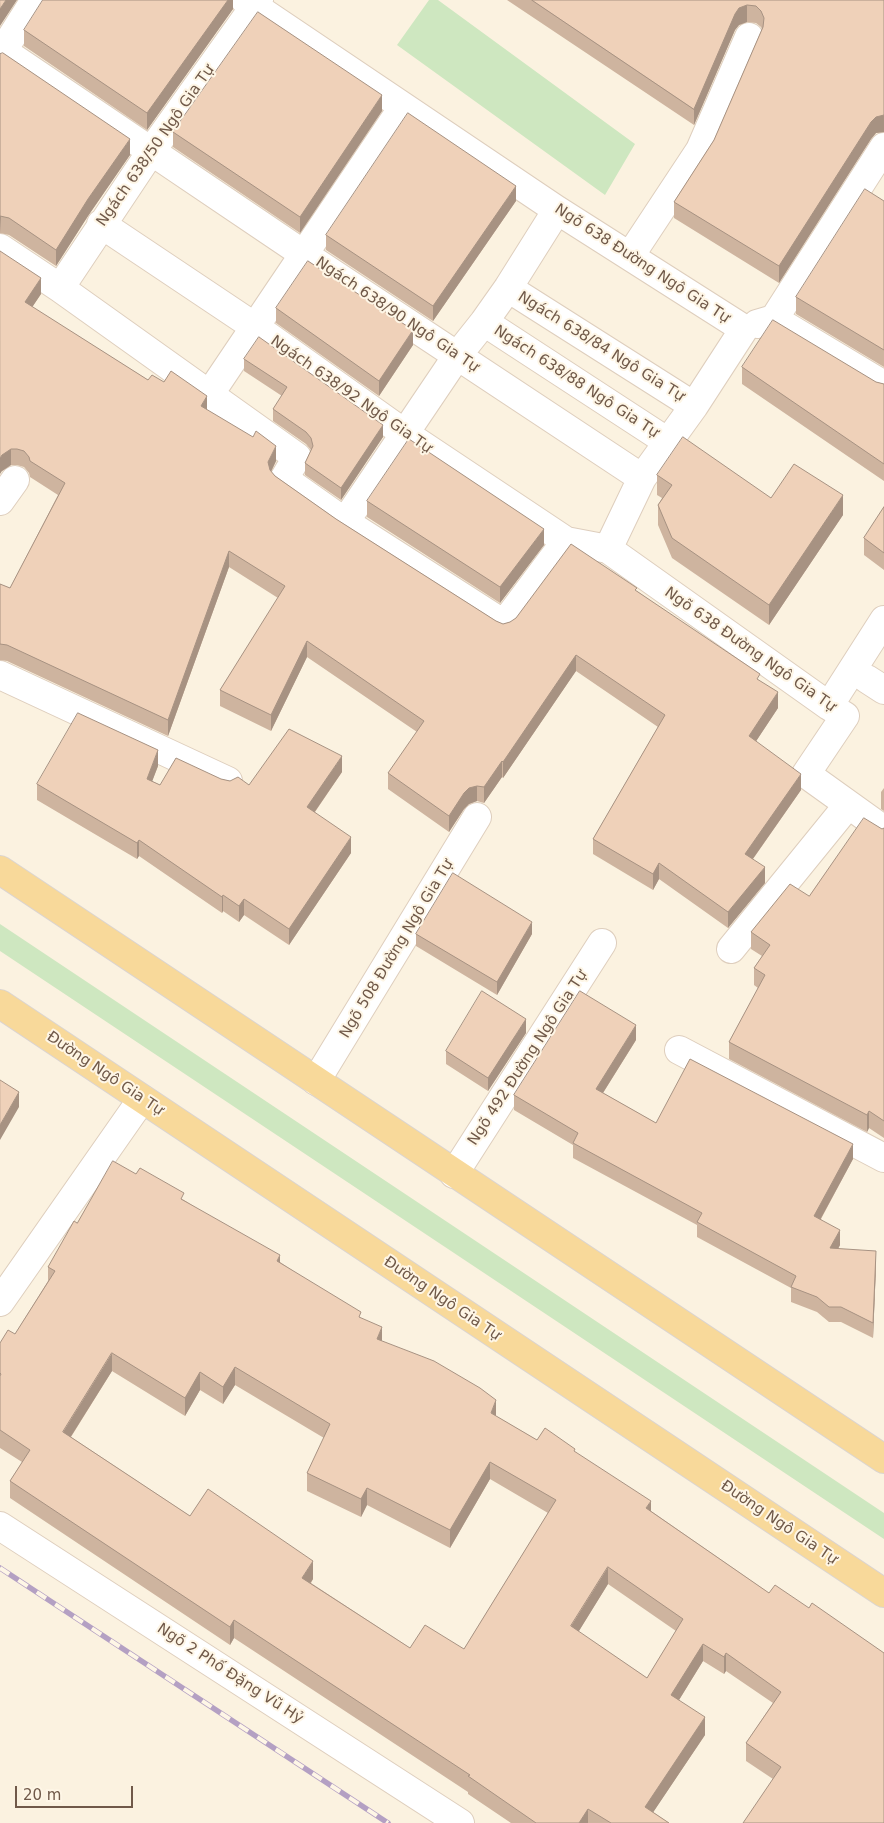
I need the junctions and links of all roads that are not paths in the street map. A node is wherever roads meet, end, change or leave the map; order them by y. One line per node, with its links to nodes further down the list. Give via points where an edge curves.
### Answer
1 (35, 0): 4 (street)
2 (253, 2): 5 (street, Ngõ 638 Đường Ngô Gia Tự); 7 (street, Ngách 638/50 Ngô Gia Tự)
3 (749, 36): 12 (street, via 700,150)
4 (1, 52): 7 (street, Ngách 638/90 Ngô Gia Tự)
5 (403, 107): 8 (street, Ngõ 638 Đường Ngô Gia Tự); 11 (street)
6 (884, 149): 15 (street)
7 (152, 150): 9 (street, Ngách 638/50 Ngô Gia Tự); 11 (street, Ngách 638/90 Ngô Gia Tự)
8 (556, 210): 12 (street, Ngõ 638 Đường Ngô Gia Tự); 14 (street)
9 (101, 224): 13 (street, Ngách 638/50 Ngô Gia Tự); 17 (street, Ngách 638/92 Ngô Gia Tự)
10 (0, 248): 13 (street)
11 (305, 254): 17 (street); 19 (street, Ngách 638/90 Ngô Gia Tự)
12 (630, 256): 18 (street, Ngõ 638 Đường Ngô Gia Tự)
13 (60, 288): 21 (street)
14 (508, 288): 16 (street); 22 (street, Ngách 638/84 Ngô Gia Tự)
15 (774, 319): 18 (street); 20 (street)
16 (484, 322): 19 (street); 24 (street, Ngách 638/88 Ngô Gia Tự)
17 (255, 327): 21 (street); 23 (street, Ngách 638/92 Ngô Gia Tự)
18 (744, 329): 22 (street, Ngõ 638 Đường Ngô Gia Tự)
19 (457, 356): 23 (street); 25 (street, Ngách 638/90 Ngô Gia Tự)
20 (884, 385)
21 (209, 395): 26 (street, via 297,457 284,479)
22 (694, 406): 24 (street, Ngõ 638 Đường Ngô Gia Tự)
23 (404, 433): 26 (street); 27 (street, Ngách 638/92 Ngô Gia Tự)
24 (668, 442): 25 (street, Ngõ 638 Đường Ngô Gia Tự)
25 (642, 478): 28 (street, Ngõ 638 Đường Ngô Gia Tự)
26 (345, 522): 27 (street, via 504,624)
27 (566, 541): 28 (street, Ngách 638/92 Ngô Gia Tự)
28 (608, 549): 33 (street, Ngõ 638 Đường Ngô Gia Tự)
29 (884, 620): 33 (street)
30 (884, 653): 32 (street)
31 (0, 675): 34 (street)
32 (876, 685): 33 (street)
33 (837, 711): 35 (street, Ngõ 638 Đường Ngô Gia Tự, via 806,774)
34 (228, 781)
35 (848, 805): 37 (street, Ngõ 638 Đường Ngô Gia Tự); 40 (street)
36 (477, 817): 43 (street, Ngõ 508 Đường Ngô Gia Tự)
37 (884, 830)
38 (0, 870): 43 (main road)
39 (602, 943): 46 (street, Ngõ 492 Đường Ngô Gia Tự)
40 (731, 949)
41 (0, 1004): 44 (main road, Đường Ngô Gia Tự)
42 (679, 1050): 45 (street)
43 (316, 1081): 46 (main road)
44 (142, 1099): 47 (street); 50 (main road, Đường Ngô Gia Tự)
45 (884, 1158)
46 (454, 1174): 48 (main road)
47 (0, 1302)
48 (884, 1459)
49 (0, 1526): 51 (street, Ngõ 2 Phố Đặng Vũ Hỷ)
50 (884, 1593)
51 (460, 1823)

